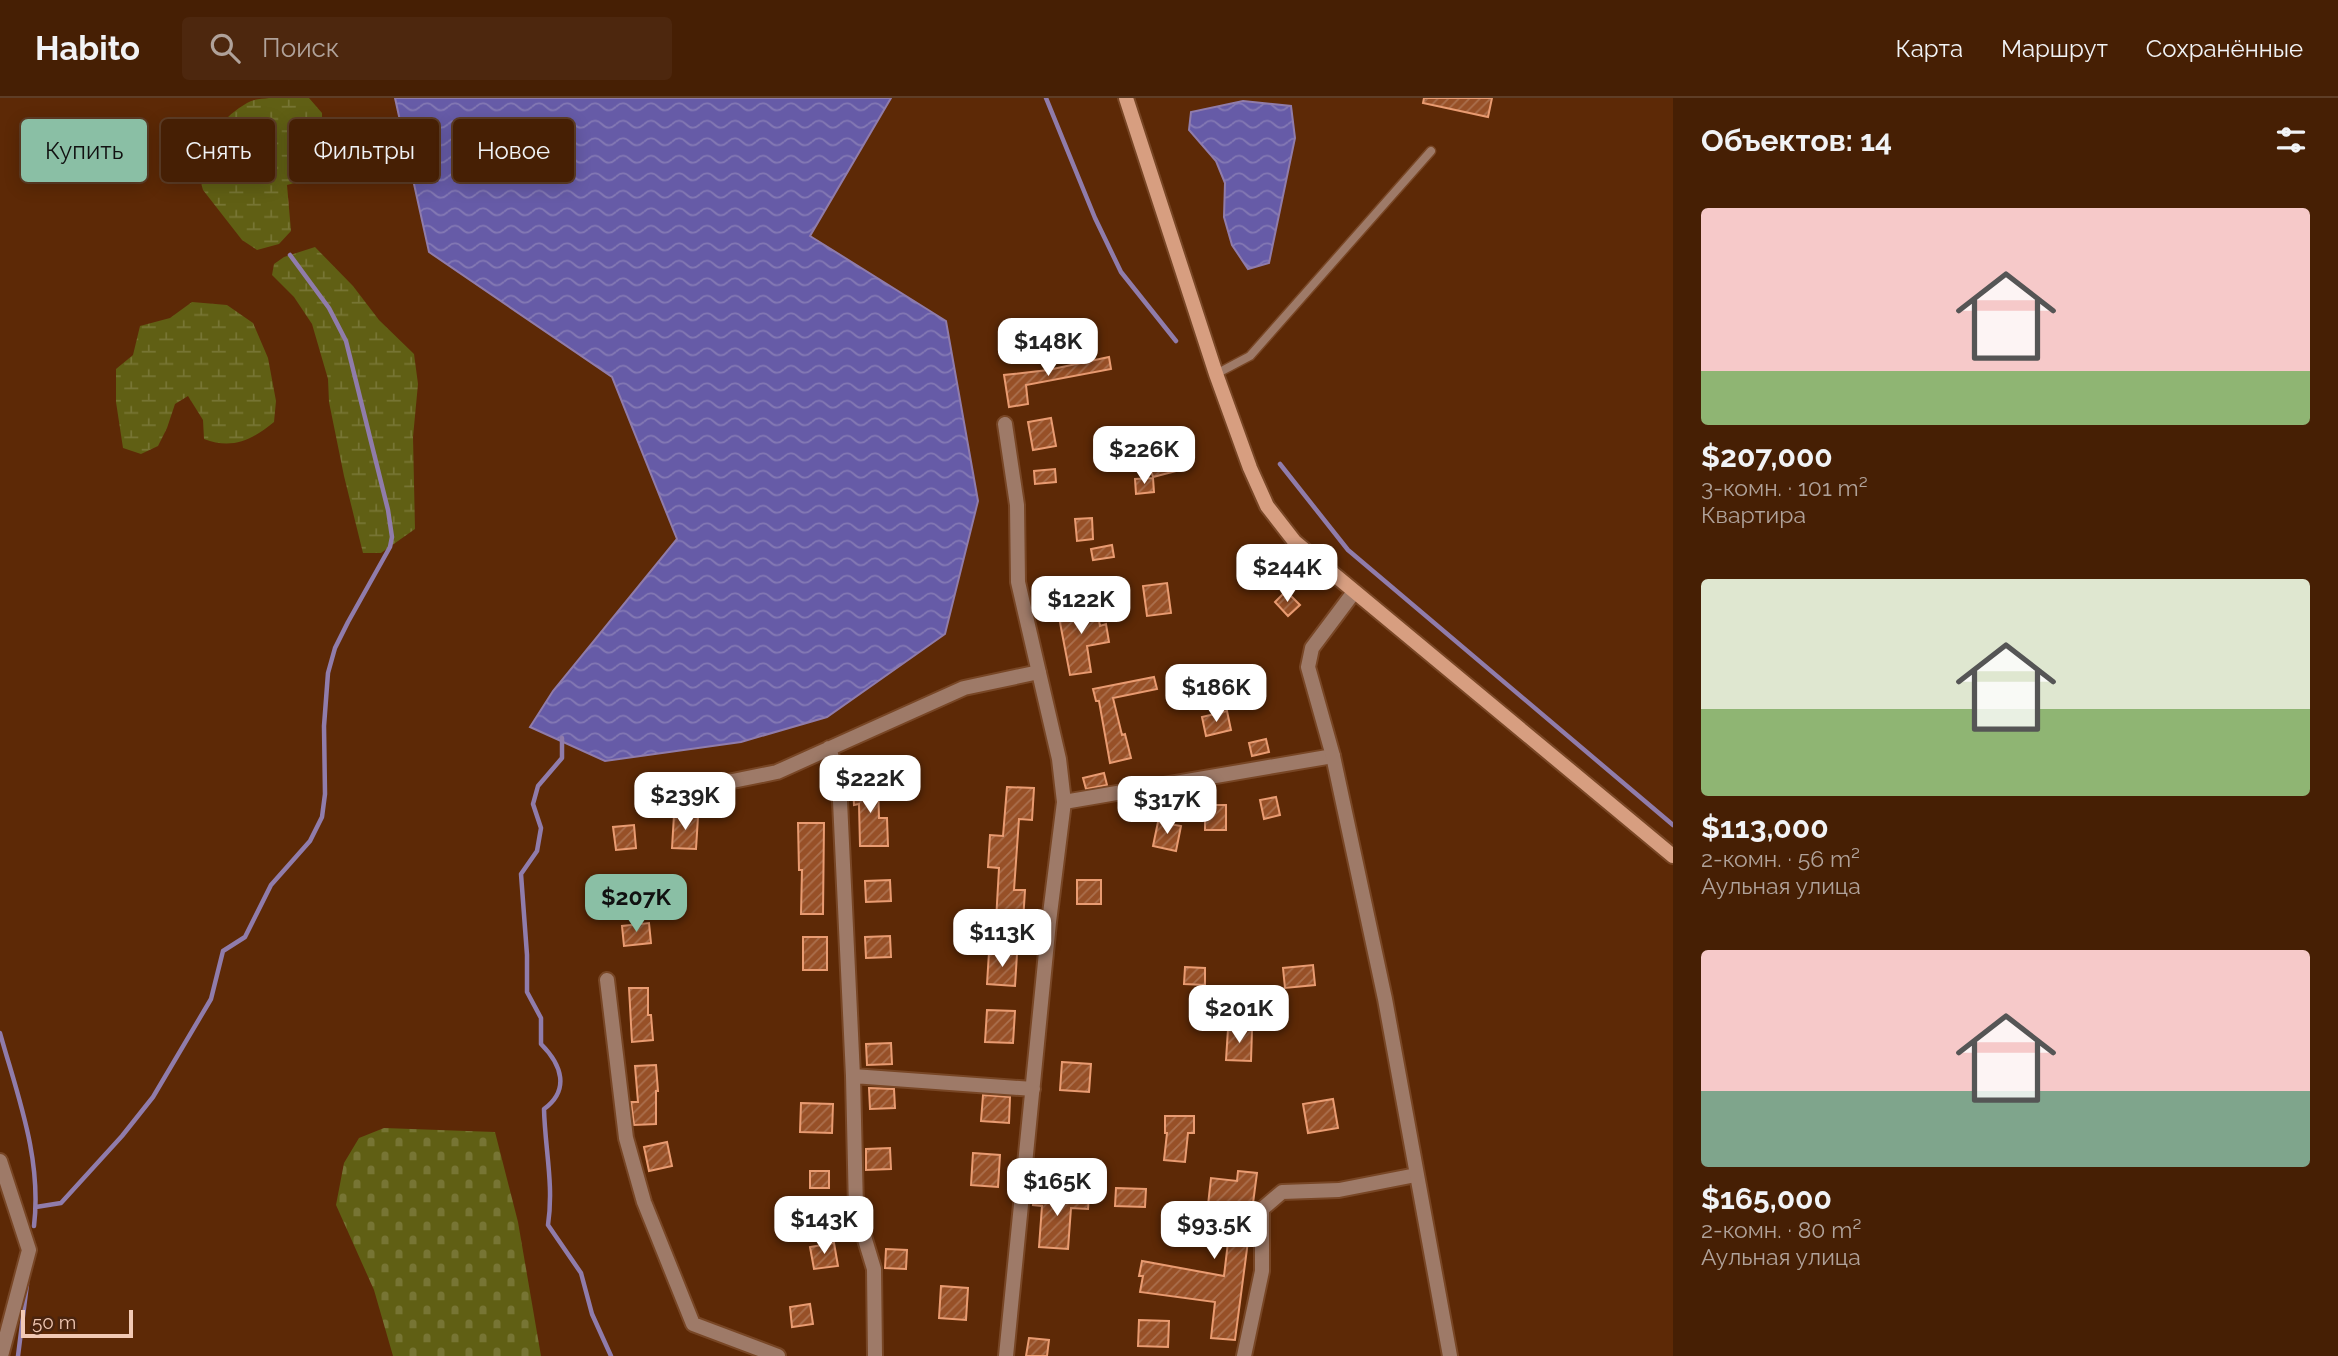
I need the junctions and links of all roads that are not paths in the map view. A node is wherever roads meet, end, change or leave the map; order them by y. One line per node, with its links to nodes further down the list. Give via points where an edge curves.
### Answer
1 (1126, 98): 3 (main road)
2 (1431, 151): 3 (lane, via 1250,356)
3 (1216, 374): 5 (main road, via 1267,506 1295,542)
4 (1005, 424): 6 (street, via 1017,505 1018,582)
5 (1354, 592): 8 (street, via 1308,657 1310,681); 11 (main road)
6 (1039, 672): 7 (street, via 964,688); 10 (street)
7 (829, 748): 9 (street, via 777,772); 13 (street, via 839,780)
8 (1333, 756): 10 (street); 16 (street, via 1395,1046)
9 (703, 787)
10 (1064, 802): 14 (street)
11 (1673, 856)
12 (607, 980): 18 (street, via 626,1138 644,1202 693,1324)
13 (853, 1076): 14 (street); 19 (street, via 856,1210 874,1269)
14 (1033, 1089): 20 (street)
15 (0, 1161): 17 (street, via 29,1250)
16 (1416, 1175): 21 (street, via 1339,1189 1282,1192 1262,1209 1262,1270); 22 (street)
17 (1, 1356)
18 (778, 1356)
19 (875, 1356)
20 (1006, 1356)
21 (1244, 1356)
22 (1450, 1356)

